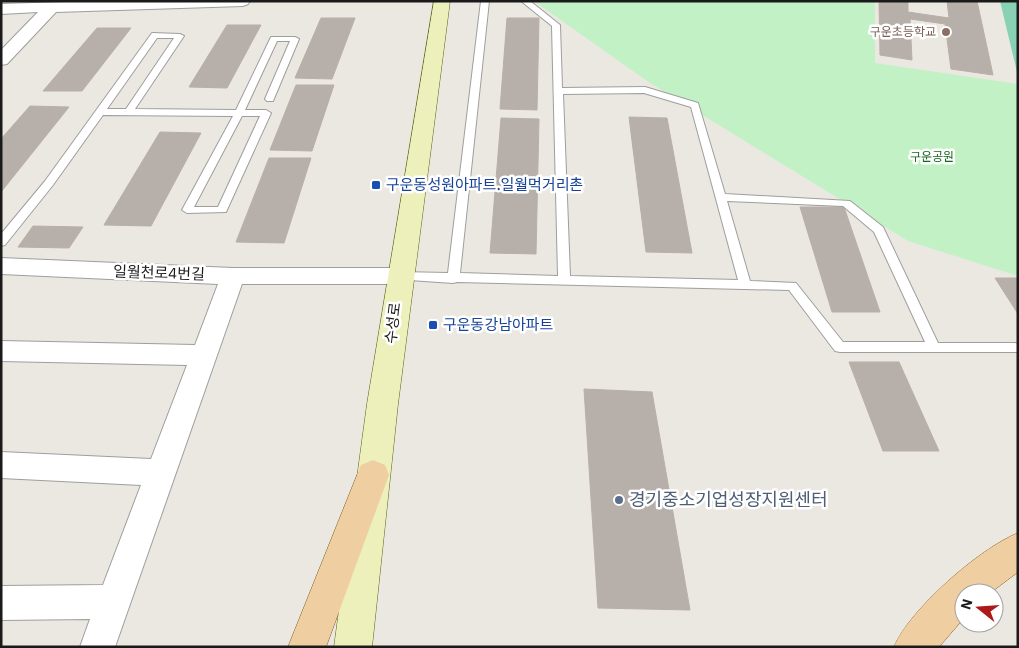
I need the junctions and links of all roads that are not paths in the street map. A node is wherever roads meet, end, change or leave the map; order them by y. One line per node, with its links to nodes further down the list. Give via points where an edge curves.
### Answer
1 (243, 1): 5 (street)
2 (442, 1): 17 (street, 수성로)
3 (485, 1): 18 (lane)
4 (525, 1): 8 (lane, via 556,25)
5 (51, 8): 6 (street); 7 (street)
6 (1, 9)
7 (1, 60)
8 (558, 91): 13 (lane, via 645,90 695,106); 19 (lane)
9 (270, 99): 12 (lane, via 295,39 274,39)
10 (100, 112): 11 (lane); 11 (lane, via 155,35 180,36); 14 (lane)
11 (129, 112): 12 (lane)
12 (239, 113): 12 (lane, via 211,166 187,210 222,210 266,113)
13 (720, 197): 20 (lane); 21 (lane, via 846,203 878,230)
14 (1, 242)
15 (1, 266): 16 (street, 일월천로4번길)
16 (233, 276): 17 (street, 일월천로4번길); 24 (street)
17 (399, 276): 18 (lane); 27 (street, 수성로)
18 (453, 279): 19 (lane)
19 (564, 280): 20 (lane)
20 (745, 285): 21 (lane, via 792,286 840,347)
21 (934, 348): 22 (lane)
22 (1016, 348)
23 (1, 351): 24 (street)
24 (204, 355): 26 (street)
25 (1, 465): 26 (street)
26 (160, 473): 29 (street)
27 (373, 475): 32 (main road); 33 (street, 수성로)
28 (1018, 550): 34 (main road, via 965,589)
29 (113, 602): 30 (street); 31 (street)
30 (1, 603)
31 (97, 647)
32 (307, 647)
33 (353, 647)
34 (913, 647)

